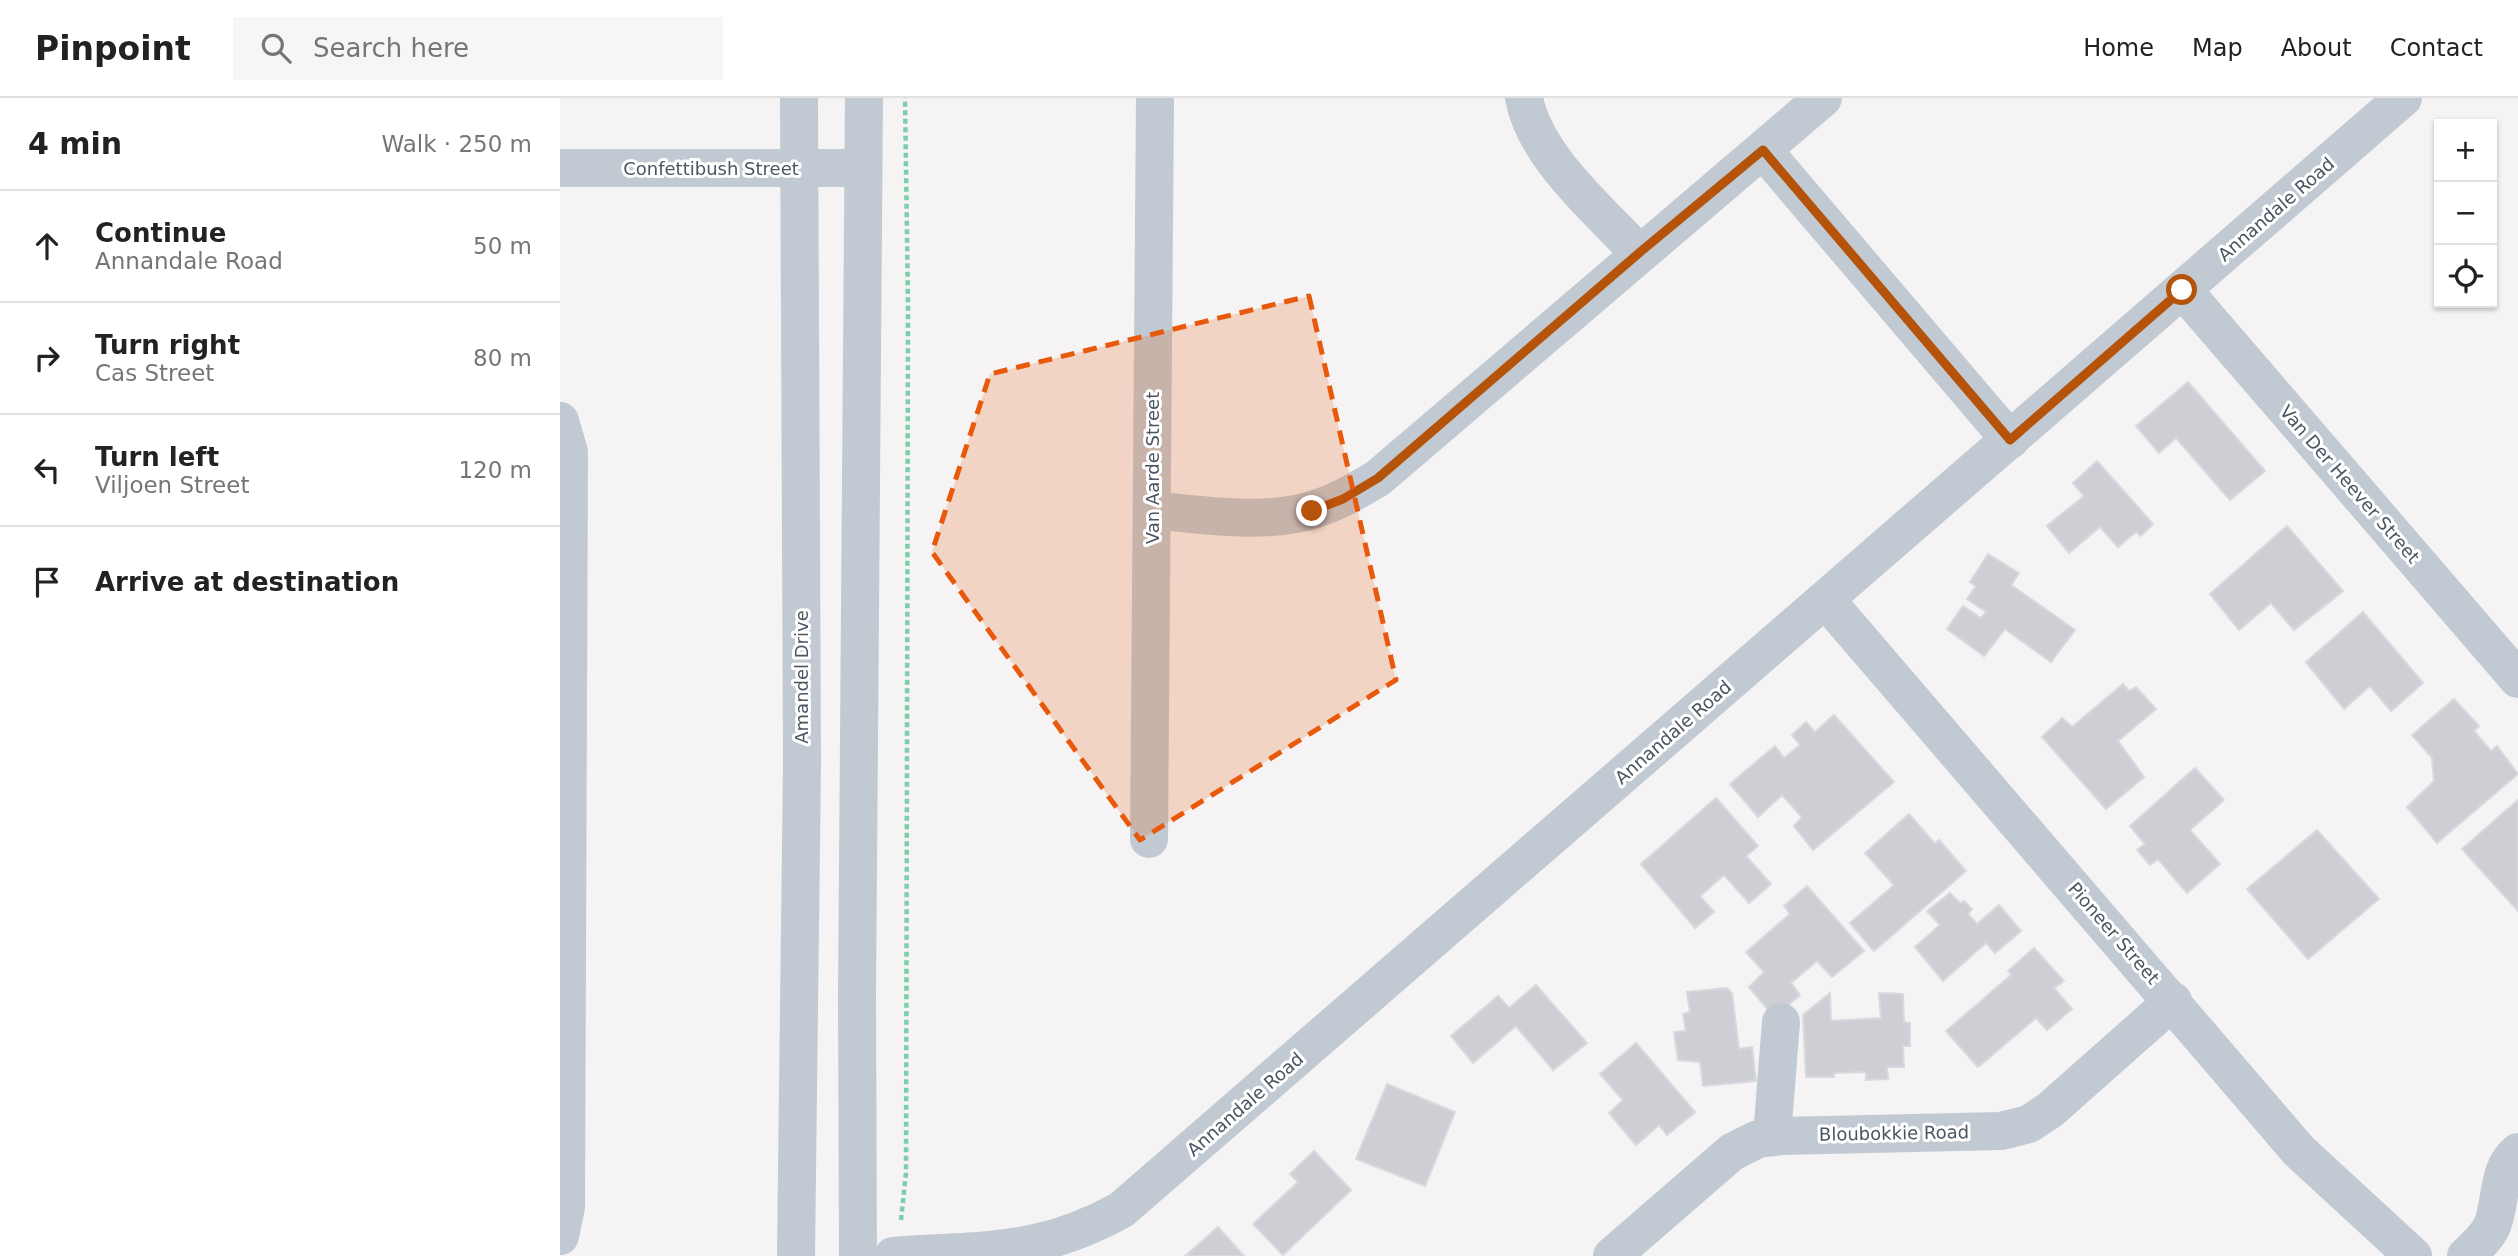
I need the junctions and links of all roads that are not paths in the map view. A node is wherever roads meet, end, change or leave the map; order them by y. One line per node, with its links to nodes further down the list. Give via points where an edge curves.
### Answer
1 (799, 98): 9 (street, Amandel Drive)
2 (864, 98): 10 (street)
3 (1155, 98): 15 (street, Van Aarde Street)
4 (1524, 98): 11 (street, via 1527,116 1547,152)
5 (1823, 98): 7 (street)
6 (2403, 98): 12 (street, Annandale Road)
7 (1763, 150): 11 (street); 14 (street)
8 (560, 168): 9 (street, Confettibush Street)
9 (799, 168): 10 (street, Confettibush Street); 24 (street, Amandel Drive, via 802,762)
10 (863, 168): 25 (street)
11 (1639, 253): 15 (street, via 1378,478 1343,499 1312,511 1267,516)
12 (2182, 290): 14 (street, Annandale Road); 17 (street, Van Der Heever Street)
13 (560, 421): 23 (street, via 567,435 569,480 566,1207)
14 (2010, 440): 16 (street, Annandale Road)
15 (1152, 510): 18 (street, Van Aarde Street)
16 (1826, 600): 19 (street, Pioneer Street); 26 (street, Annandale Road, via 1121,1210 1083,1231 1030,1247)
17 (2518, 679)
18 (1149, 839)
19 (2173, 1001): 21 (street, Bloubokkie Road, via 2050,1110 2015,1129); 28 (street, Pioneer Street, via 2300,1151)
20 (1781, 1022): 21 (street)
21 (1772, 1136): 27 (street, Bloubokkie Road, via 1732,1152)
22 (2518, 1152): 29 (street, via 2502,1177 2492,1225)
23 (560, 1236)
24 (796, 1256)
25 (858, 1256)
26 (893, 1256)
27 (1612, 1256)
28 (2413, 1256)
29 (2466, 1256)

